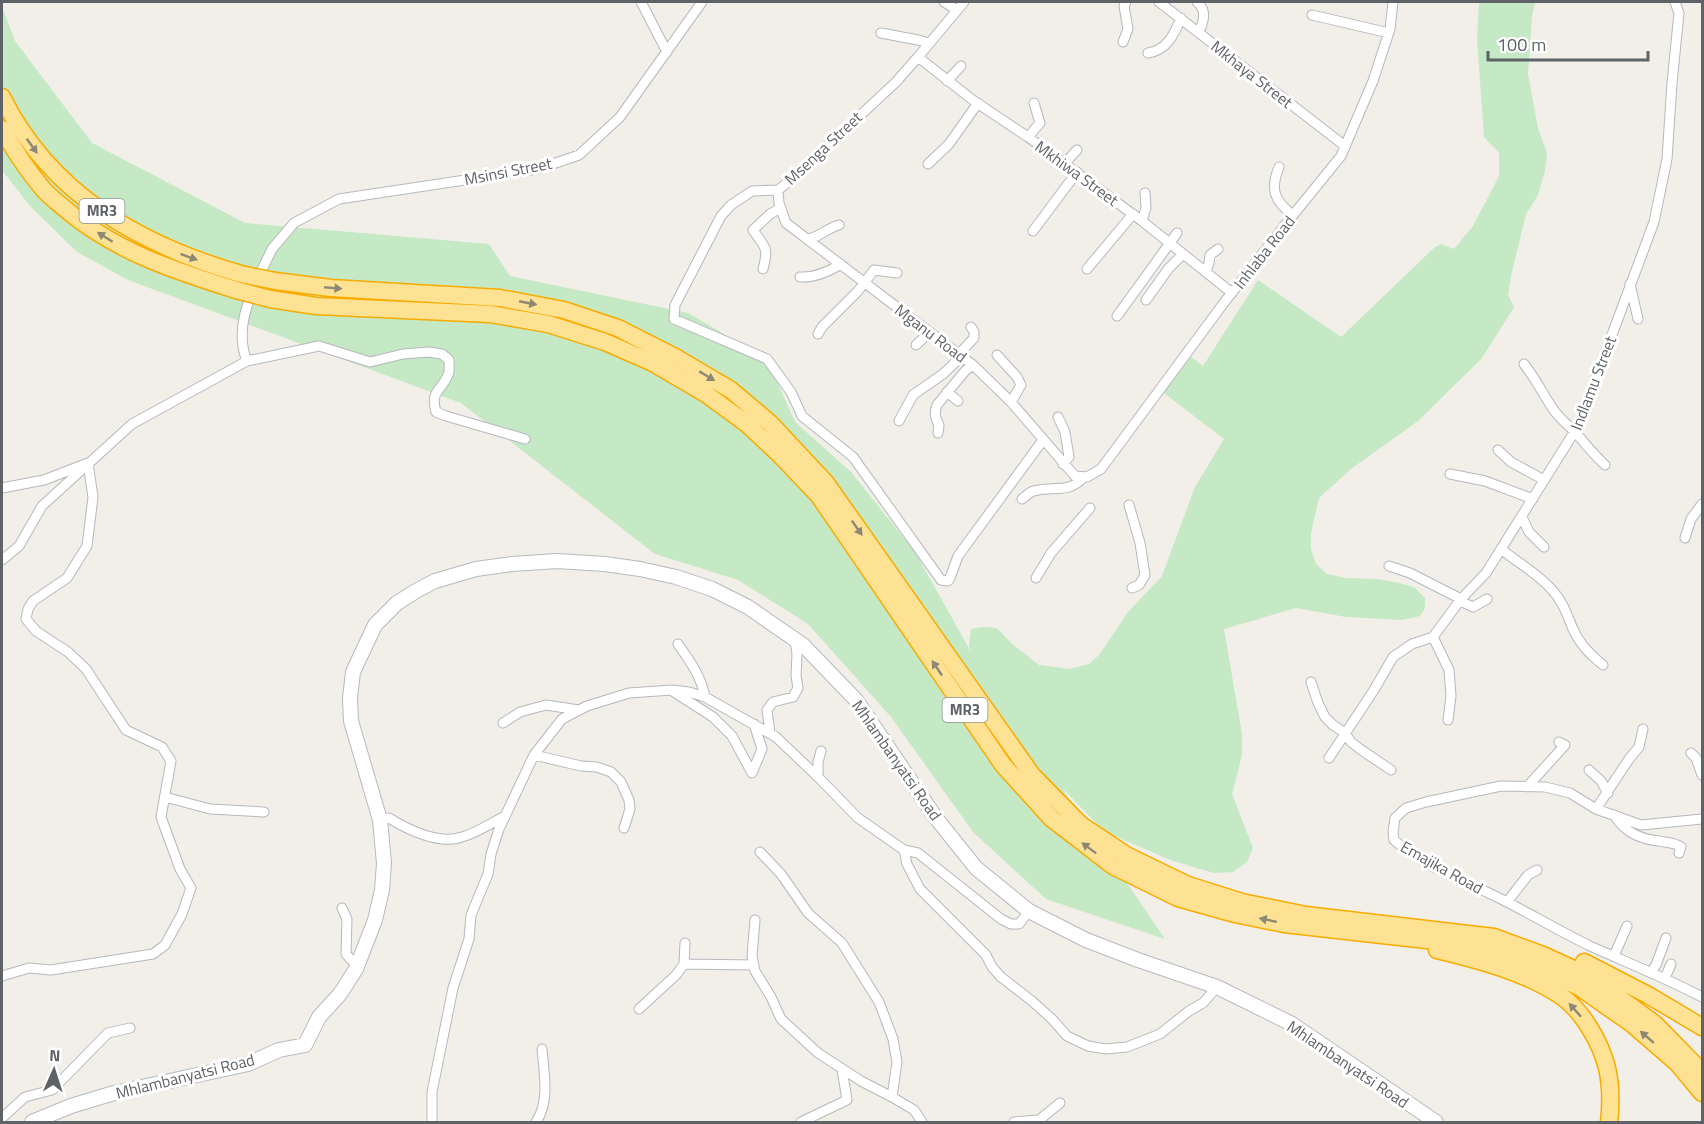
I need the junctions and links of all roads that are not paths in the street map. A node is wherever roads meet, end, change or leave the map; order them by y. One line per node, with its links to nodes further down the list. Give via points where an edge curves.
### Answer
1 (641, 2): 18 (street)
2 (702, 2): 18 (street, Msinsi Street)
3 (945, 2): 10 (street)
4 (964, 2): 10 (street, Msenga Street)
5 (1126, 2): 16 (street, via 1128,29)
6 (1160, 2): 12 (street, Mkhaya Street)
7 (1197, 2): 13 (street, via 1204,11)
8 (1393, 2): 15 (street, Inhlaba Road)
9 (1675, 2): 55 (street, Indlamu Street, via 1679,13 1667,159 1654,222)
10 (957, 10): 17 (street, Msenga Street)
11 (1312, 15): 15 (street)
12 (1181, 18): 13 (street, Mkhaya Street); 19 (street, via 1165,47)
13 (1199, 32): 28 (street, Mkhaya Street)
14 (881, 33): 17 (street)
15 (1389, 33): 28 (street, Inhlaba Road)
16 (1123, 42)
17 (929, 43): 20 (street, Msenga Street)
18 (667, 52): 66 (street, Msinsi Street, via 620,117 579,154 538,169 339,199 294,223 265,262 244,316 242,337)
19 (1148, 53)
20 (918, 57): 22 (street, Mkhiwa Street); 34 (street, Msenga Street)
21 (961, 66): 22 (street)
22 (947, 81): 24 (street, Mkhiwa Street)
23 (2, 97): 53 (highway, MR3, one-way to 53, via 35,151 89,203 128,229 217,267)
24 (978, 103): 27 (street, Mkhiwa Street); 30 (street, via 949,144)
25 (1034, 103): 27 (street, via 1040,123)
26 (2, 129): 53 (highway, MR3, one-way to 26, via 173,270 125,249 80,222 45,191)
27 (1028, 137): 31 (street, Mkhiwa Street)
28 (1345, 146): 38 (street, Inhlaba Road)
29 (1077, 150): 31 (street)
30 (928, 164)
31 (1065, 164): 33 (street, Mkhiwa Street)
32 (1279, 167): 38 (street, via 1274,191 1277,201)
33 (1077, 172): 37 (street, Mkhiwa Street); 41 (street)
34 (778, 190): 36 (street, Mganu Road); 77 (street, Msenga Street, via 752,191 721,216 675,305 674,319 767,359 791,392 802,416 853,457 941,580 948,581 958,556)
35 (1145, 193): 39 (street)
36 (781, 208): 43 (street, Mganu Road, via 786,223); 48 (street, via 753,230 767,252)
37 (1133, 214): 39 (street, Mkhiwa Street); 49 (street)
38 (1293, 215): 56 (street, Inhlaba Road)
39 (1142, 221): 44 (street, Mkhiwa Street)
40 (839, 225): 43 (street)
41 (1033, 231)
42 (1177, 233): 44 (street)
43 (808, 239): 47 (street, Mganu Road)
44 (1170, 243): 46 (street, Mkhiwa Street); 58 (street)
45 (1218, 249): 50 (street, via 1210,255)
46 (1183, 254): 50 (street, Mkhiwa Street); 57 (street)
47 (841, 264): 52 (street, via 808,278); 54 (street, Mganu Road)
48 (763, 269)
49 (1087, 269)
50 (1206, 272): 56 (street, Mkhiwa Street)
51 (897, 273): 54 (street, via 874,270)
52 (800, 277)
53 (239, 282): 145 (highway, MR3, one-way to 53, bridge, via 1284,924 1178,898 1113,866 1052,819 1003,765 819,496 747,424 653,363 548,324 489,314 316,306 270,299); 146 (highway, MR3, one-way to 146, bridge, via 275,281 500,298 564,310 618,328 675,357 731,390 770,423 826,483 1032,775 1081,825 1126,855 1188,885 1242,902 1306,915)
54 (865, 282): 61 (street, Mganu Road); 62 (street)
55 (1630, 284): 59 (street); 74 (street, Indlamu Street)
56 (1232, 293): 83 (street, Inhlaba Road, via 1101,469)
57 (1146, 300)
58 (1117, 316)
59 (1638, 319)
60 (971, 327): 64 (street, via 974,338)
61 (930, 332): 63 (street); 64 (street, Mganu Road)
62 (818, 334)
63 (916, 345)
64 (961, 355): 68 (street, Mganu Road); 73 (street, via 943,374 913,395)
65 (997, 355): 71 (street, via 1021,385)
66 (247, 361): 76 (street, via 319,346 370,362 403,354 442,354 449,360 449,374 435,393 436,412); 79 (street, via 132,424)
67 (1524, 364): 74 (street, via 1554,410)
68 (974, 365): 69 (street); 71 (street, Mganu Road)
69 (947, 392): 70 (street); 75 (street, via 935,410)
70 (958, 401)
71 (1011, 402): 77 (street, Mganu Road)
72 (1058, 417): 80 (street, via 1068,447 1069,457)
73 (899, 421)
74 (1575, 432): 81 (street); 84 (street, Indlamu Street)
75 (938, 434)
76 (525, 439)
77 (1043, 440): 80 (street, Mganu Road)
78 (1498, 450): 84 (street)
79 (88, 463): 85 (street, via 44,480); 95 (street, via 42,506 19,546); 126 (street, via 93,497 87,546 67,578 33,602 26,619 86,669 126,730 162,747 171,761)
80 (1064, 464): 83 (street, Mganu Road, via 1075,476)
81 (1605, 465)
82 (1450, 474): 87 (street, via 1485,481)
83 (1085, 477): 86 (street, Inhlaba Road, via 1068,488 1031,491)
84 (1544, 480): 87 (street, Indlamu Street)
85 (2, 488)
86 (1022, 499)
87 (1533, 499): 91 (street, Indlamu Street)
88 (1702, 504): 92 (street, via 1691,519)
89 (1129, 505): 98 (street, via 1146,575)
90 (1090, 508): 97 (street, via 1051,553)
91 (1521, 517): 93 (street); 94 (street, Indlamu Street)
92 (1685, 538)
93 (1544, 547)
94 (1501, 549): 100 (street, Indlamu Street, via 1486,573); 104 (street, via 1554,592 1581,644)
95 (2, 560)
96 (1389, 567): 100 (street, via 1410,573)
97 (1036, 578)
98 (1132, 588)
99 (1487, 599): 100 (street, via 1473,608)
100 (1461, 600): 101 (street, Indlamu Street)
101 (1433, 637): 109 (street, via 1449,670); 114 (street, via 1412,644 1393,657)
102 (795, 640): 113 (street, via 798,688 793,697 773,702 767,710); 132 (main road, Mhlambanyatsi Road, via 748,606 712,589 640,569 556,561 476,569 435,581 397,603 375,625 353,672 351,721); 142 (main road, Mhlambanyatsi Road, via 856,700 936,818 976,868)
103 (678, 644): 107 (street, via 697,671)
104 (1602, 665)
105 (1311, 682): 114 (street, via 1325,717)
106 (672, 690): 107 (street); 108 (street, via 629,693); 111 (street, via 732,735 752,773 762,749)
107 (705, 697): 111 (street)
108 (579, 710): 110 (street, via 546,705 520,712); 118 (street, via 562,720)
109 (1448, 720)
110 (503, 723)
111 (754, 724): 113 (street)
112 (1643, 729): 125 (street, via 1640,747)
113 (770, 733): 123 (street)
114 (1345, 733): 119 (street); 120 (street, via 1351,742)
115 (1559, 742): 124 (street, via 1565,745)
116 (821, 751): 123 (street)
117 (1691, 753): 122 (street)
118 (534, 755): 130 (street); 133 (street, via 611,772 621,782 629,800)
119 (1329, 758)
120 (1391, 770)
121 (1589, 770): 125 (street)
122 (1702, 775)
123 (818, 777): 134 (street, via 858,818)
124 (1527, 787): 127 (street, Emajika Road, via 1570,793); 139 (street, Emajika Road, via 1501,786 1426,802 1406,808 1395,818 1394,840)
125 (1608, 793): 127 (street)
126 (165, 797): 128 (street, via 210,809); 155 (street, via 162,817 191,888 165,945 153,954 51,970 29,968)
127 (1596, 809): 129 (street, Emajika Road)
128 (264, 812)
129 (1614, 815): 131 (street, Emajika Road, via 1641,825); 136 (street, via 1631,834 1675,843 1681,848)
130 (505, 816): 132 (street, via 460,838 433,837 389,818); 170 (street, via 471,915 469,939 453,988 432,1092)
131 (1702, 819)
132 (380, 820): 153 (main road, Mhlambanyatsi Road, via 382,890)
133 (624, 828)
134 (904, 850): 142 (street, via 918,854 1011,924 1019,924); 157 (street, via 920,889 986,955 1001,977 1067,1036 1088,1046 1106,1050 1126,1047 1160,1034 1203,1003)
135 (760, 852): 166 (street, via 808,913 842,943 879,1002 897,1062)
136 (1679, 853)
137 (1456, 864): 139 (street)
138 (1537, 870): 140 (street, via 1528,875)
139 (1449, 873): 140 (street, Emajika Road)
140 (1507, 902): 149 (street, Emajika Road)
141 (342, 908): 153 (street, via 346,919 346,954)
142 (1029, 910): 157 (main road, Mhlambanyatsi Road, via 1086,940)
143 (755, 920): 152 (street)
144 (1627, 926): 149 (street)
145 (1356, 933): 165 (highway, MR3, one-way to 145, via 1677,1063 1632,1024 1579,987 1526,962 1462,944); 176 (highway, one-way to 145, via 1607,1068 1596,1037 1563,997 1520,975 1481,962)
146 (1494, 937): 161 (highway, via 1582,961); 164 (highway, MR3, via 1590,977 1655,1024)
147 (1666, 938): 154 (street)
148 (685, 943): 150 (street)
149 (1614, 956): 154 (street, Emajika Road)
150 (684, 964): 152 (street); 159 (street)
151 (1671, 964): 156 (street)
152 (754, 965): 163 (street, via 781,1019)
153 (357, 966): 169 (main road, Mhlambanyatsi Road, via 340,994 319,1017 305,1045 279,1050 248,1064 104,1096)
154 (1651, 972): 156 (street, Emajika Road)
155 (2, 976)
156 (1665, 978): 158 (street, Emajika Road)
157 (1217, 987): 175 (main road, Mhlambanyatsi Road, via 1292,1024)
158 (1702, 997)
159 (639, 1010)
160 (130, 1028): 168 (street, via 108,1033 52,1090 25,1097)
161 (1702, 1028)
162 (542, 1049): 171 (street, via 545,1083)
163 (842, 1069): 166 (street); 172 (street, via 847,1100)
164 (1702, 1072)
165 (1702, 1093)
166 (892, 1097): 173 (street, via 914,1110)
167 (1060, 1103): 174 (street, via 1039,1120)
168 (2, 1118)
169 (32, 1122)
170 (432, 1122)
171 (536, 1122)
172 (801, 1122)
173 (922, 1122)
174 (1014, 1122)
175 (1436, 1122)
176 (1609, 1122)

